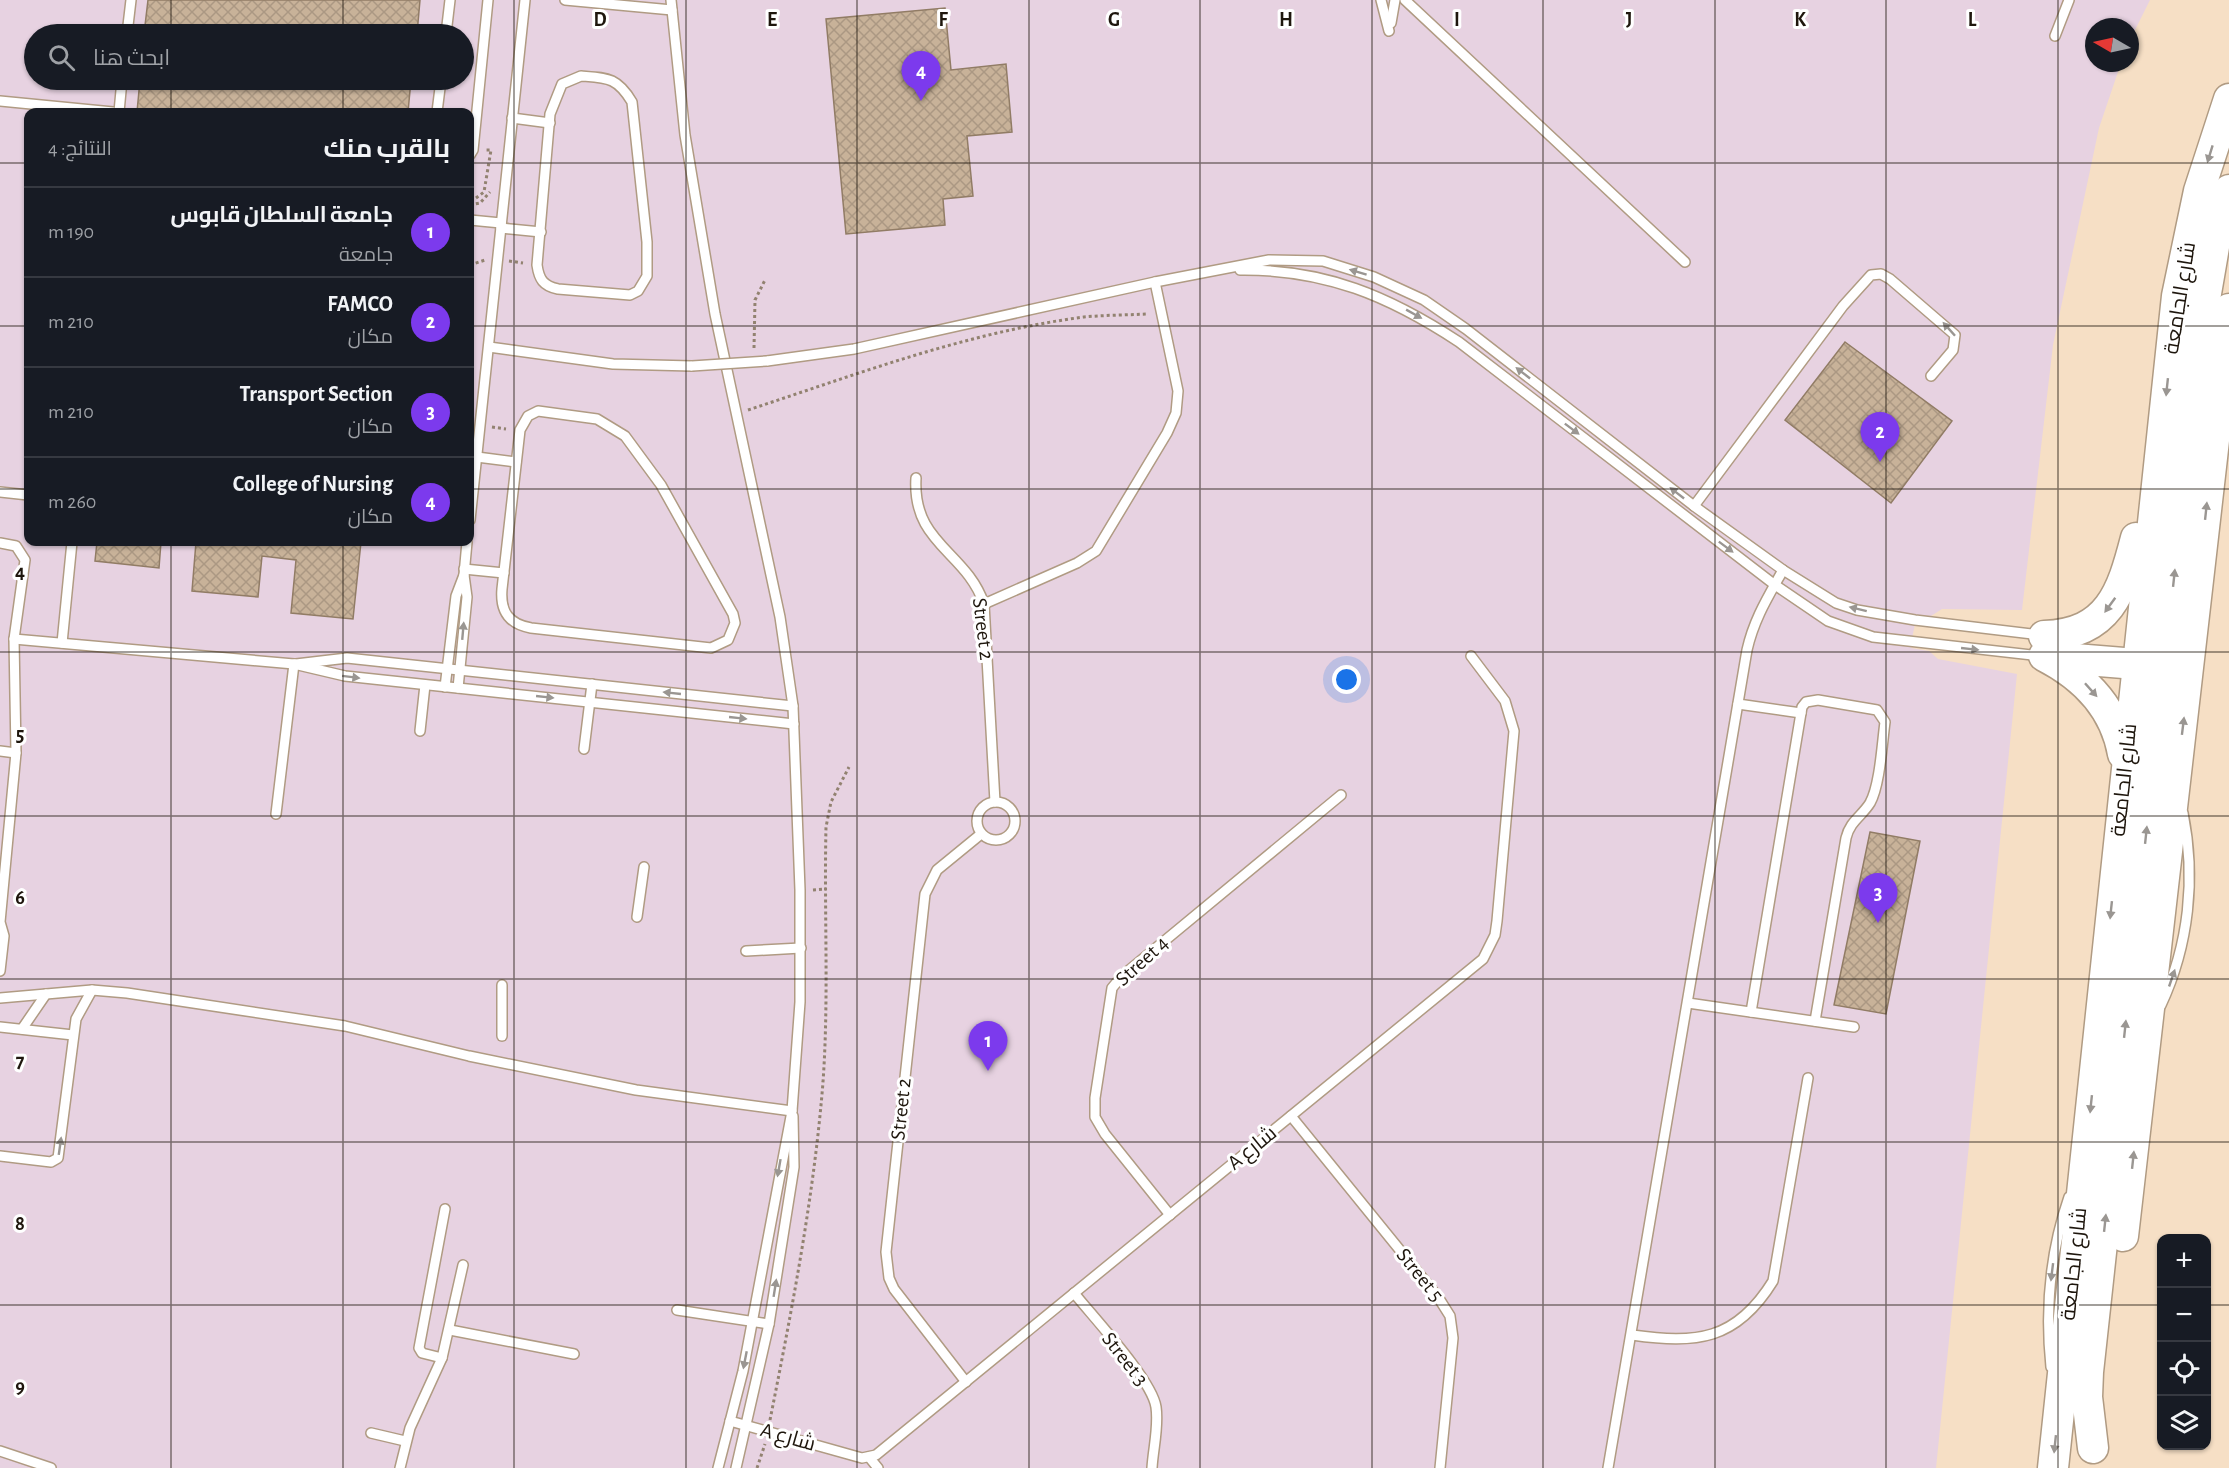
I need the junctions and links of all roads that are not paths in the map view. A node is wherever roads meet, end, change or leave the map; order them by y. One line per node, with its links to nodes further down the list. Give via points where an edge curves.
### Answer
1 (131, 0): 11 (lane)
2 (450, 0): 12 (lane)
3 (488, 0): 23 (lane)
4 (525, 0): 21 (lane)
5 (565, 0): 10 (lane)
6 (1381, 0): 7 (lane, via 1389,31)
7 (1395, 0)
8 (1405, 0): 28 (lane)
9 (2069, 0): 13 (lane)
10 (671, 5): 64 (lane, via 689,157 715,314 780,617)
11 (128, 24)
12 (447, 24)
13 (2055, 36)
14 (121, 90): 19 (lane)
15 (440, 90): 20 (lane)
16 (2229, 99): 34 (main road, شارع الجامعة, one-way to 34, via 2199,191 2187,243 2177,296)
17 (0, 101): 18 (lane)
18 (73, 108)
19 (118, 108)
20 (438, 108)
21 (512, 118): 22 (lane); 26 (lane)
22 (550, 123): 27 (lane); 27 (lane, via 562,84 581,76 609,78 623,87 632,102 647,242 644,284 630,295 621,296 549,287 538,276)
23 (474, 125)
24 (2229, 190): 54 (main road, شارع الجامعة, one-way to 24, via 2169,625 2204,305)
25 (474, 221): 26 (lane)
26 (501, 226): 27 (lane); 32 (lane)
27 (541, 232)
28 (1685, 262)
29 (1217, 270): 30 (lane); 41 (lane, one-way to 29, via 1466,328 1424,300 1374,277 1323,261 1269,260); 48 (lane, one-way to 48, via 1269,270 1320,277 1369,292 1416,314 1459,342)
30 (1155, 282): 32 (lane, bridge, via 854,349 768,361 692,366 613,364); 49 (lane, via 1178,391 1176,413 1096,551)
31 (2229, 309): 116 (main road, شارع الجامعة, one-way to 31, via 2130,1185)
32 (489, 347): 35 (lane)
33 (1931, 376): 41 (lane, one-way to 41, via 1953,350 1955,336 1951,329 1890,279 1881,274 1871,275 1843,306)
34 (2160, 451): 52 (main road, one-way to 52, via 2131,557 2113,603 2100,619); 54 (main road, شارع الجامعة)
35 (477, 458): 36 (lane); 37 (lane)
36 (516, 462): 47 (lane); 47 (lane, via 520,430 528,416 538,411 582,415 612,426 625,436 685,525 733,615 733,633 720,646 711,648 517,625 506,616 501,603)
37 (474, 466)
38 (916, 478): 49 (lane, Street 2, via 917,510 924,525 975,583)
39 (0, 492): 40 (lane)
40 (24, 495)
41 (1694, 506): 45 (lane)
42 (0, 543): 50 (lane, via 16,546 25,560)
43 (72, 546): 51 (lane)
44 (467, 546): 46 (lane)
45 (1784, 570): 48 (lane); 52 (lane, one-way to 45, via 1857,610 1836,603)
46 (464, 572): 47 (lane); 56 (lane, via 456,596); 57 (lane, one-way to 46, via 467,597)
47 (504, 573)
48 (1775, 585): 52 (lane, one-way to 52, via 1828,621 1873,637); 63 (lane, via 1752,627)
49 (984, 604): 73 (lane, Street 2)
50 (14, 639): 51 (lane); 70 (lane)
51 (62, 643): 55 (lane)
52 (2044, 646): 54 (main road); 71 (main road, one-way to 71, via 2096,694 2117,731)
53 (1471, 656): 96 (lane, A شارع, via 1505,701 1514,731 1495,935 1473,969)
54 (2147, 662): 71 (main road, شارع الجامعة); 116 (main road, شارع الجامعة, one-way to 54, via 2088,1372)
55 (294, 664): 56 (lane, via 347,658); 59 (lane, one-way to 59, via 329,674); 74 (lane)
56 (447, 669): 57 (lane); 60 (lane)
57 (460, 670): 58 (lane); 61 (lane)
58 (592, 684): 62 (lane); 64 (lane, one-way to 58)
59 (425, 685): 60 (lane); 67 (lane)
60 (445, 687): 61 (lane)
61 (458, 688): 62 (lane, one-way to 62)
62 (590, 702): 66 (lane, one-way to 66); 68 (lane)
63 (1738, 704): 65 (lane); 86 (lane)
64 (792, 706): 66 (lane)
65 (1801, 713): 87 (lane); 88 (lane, via 1806,702 1818,700 1876,710 1885,722 1873,795 1848,831)
66 (794, 724): 79 (lane)
67 (420, 731)
68 (584, 749)
69 (0, 751): 70 (lane)
70 (16, 753): 78 (lane)
71 (2125, 773): 125 (main road, شارع الجامعة, one-way to 125)
72 (1341, 795): 99 (lane, Street 4, via 1112,988 1095,1117)
73 (995, 802): 75 (lane, via 978,813); 75 (lane, via 1013,812 1015,826 1006,837 993,840)
74 (276, 814)
75 (981, 834): 109 (lane, Street 2, via 937,870 924,894 886,1252 894,1289)
76 (644, 867): 77 (lane)
77 (637, 917)
78 (0, 922): 81 (lane, via 4,936)
79 (801, 948): 80 (lane); 95 (lane)
80 (746, 951)
81 (0, 971)
82 (502, 985): 93 (lane)
83 (92, 990): 84 (lane); 92 (lane, via 76,1019); 95 (lane, via 334,1024 636,1090)
84 (46, 994): 85 (lane); 91 (lane)
85 (0, 998)
86 (1688, 1003): 87 (lane); 106 (lane)
87 (1751, 1012): 88 (lane)
88 (1815, 1021): 90 (lane)
89 (0, 1027): 91 (lane)
90 (1854, 1027)
91 (21, 1029): 92 (lane)
92 (74, 1035): 97 (lane, one-way to 92, via 51,1162 58,1158)
93 (502, 1036)
94 (1808, 1078): 106 (lane, via 1773,1281 1759,1303 1722,1330 1703,1338 1683,1341)
95 (792, 1111): 103 (lane, one-way to 103); 104 (lane, one-way to 95, via 794,1167)
96 (1291, 1116): 99 (lane, A شارع); 123 (lane, Street 5, via 1450,1316 1453,1338)
97 (0, 1156)
98 (445, 1209): 108 (lane, via 419,1348 422,1353)
99 (1170, 1215): 101 (lane, A شارع)
100 (463, 1265): 105 (lane)
101 (1074, 1293): 109 (lane, A شارع); 122 (lane, Street 3, via 1145,1382 1154,1399)
102 (677, 1310): 103 (lane)
103 (753, 1322): 104 (lane); 110 (lane, one-way to 110)
104 (769, 1324): 111 (lane)
105 (450, 1330): 107 (lane); 108 (lane)
106 (1632, 1335): 124 (lane)
107 (574, 1354)
108 (442, 1358): 113 (lane)
109 (966, 1382): 115 (lane, A شارع)
110 (730, 1421): 111 (lane, A شارع); 119 (lane)
111 (747, 1425): 115 (lane, A شارع); 120 (lane)
112 (371, 1433): 113 (lane)
113 (405, 1441): 118 (lane)
114 (0, 1451): 117 (lane)
115 (869, 1458): 121 (lane)
116 (2092, 1458)
117 (51, 1468)
118 (400, 1468)
119 (718, 1468)
120 (736, 1468)
121 (878, 1468)
122 (1152, 1468)
123 (1440, 1468)
124 (1608, 1468)
125 (2052, 1468)

